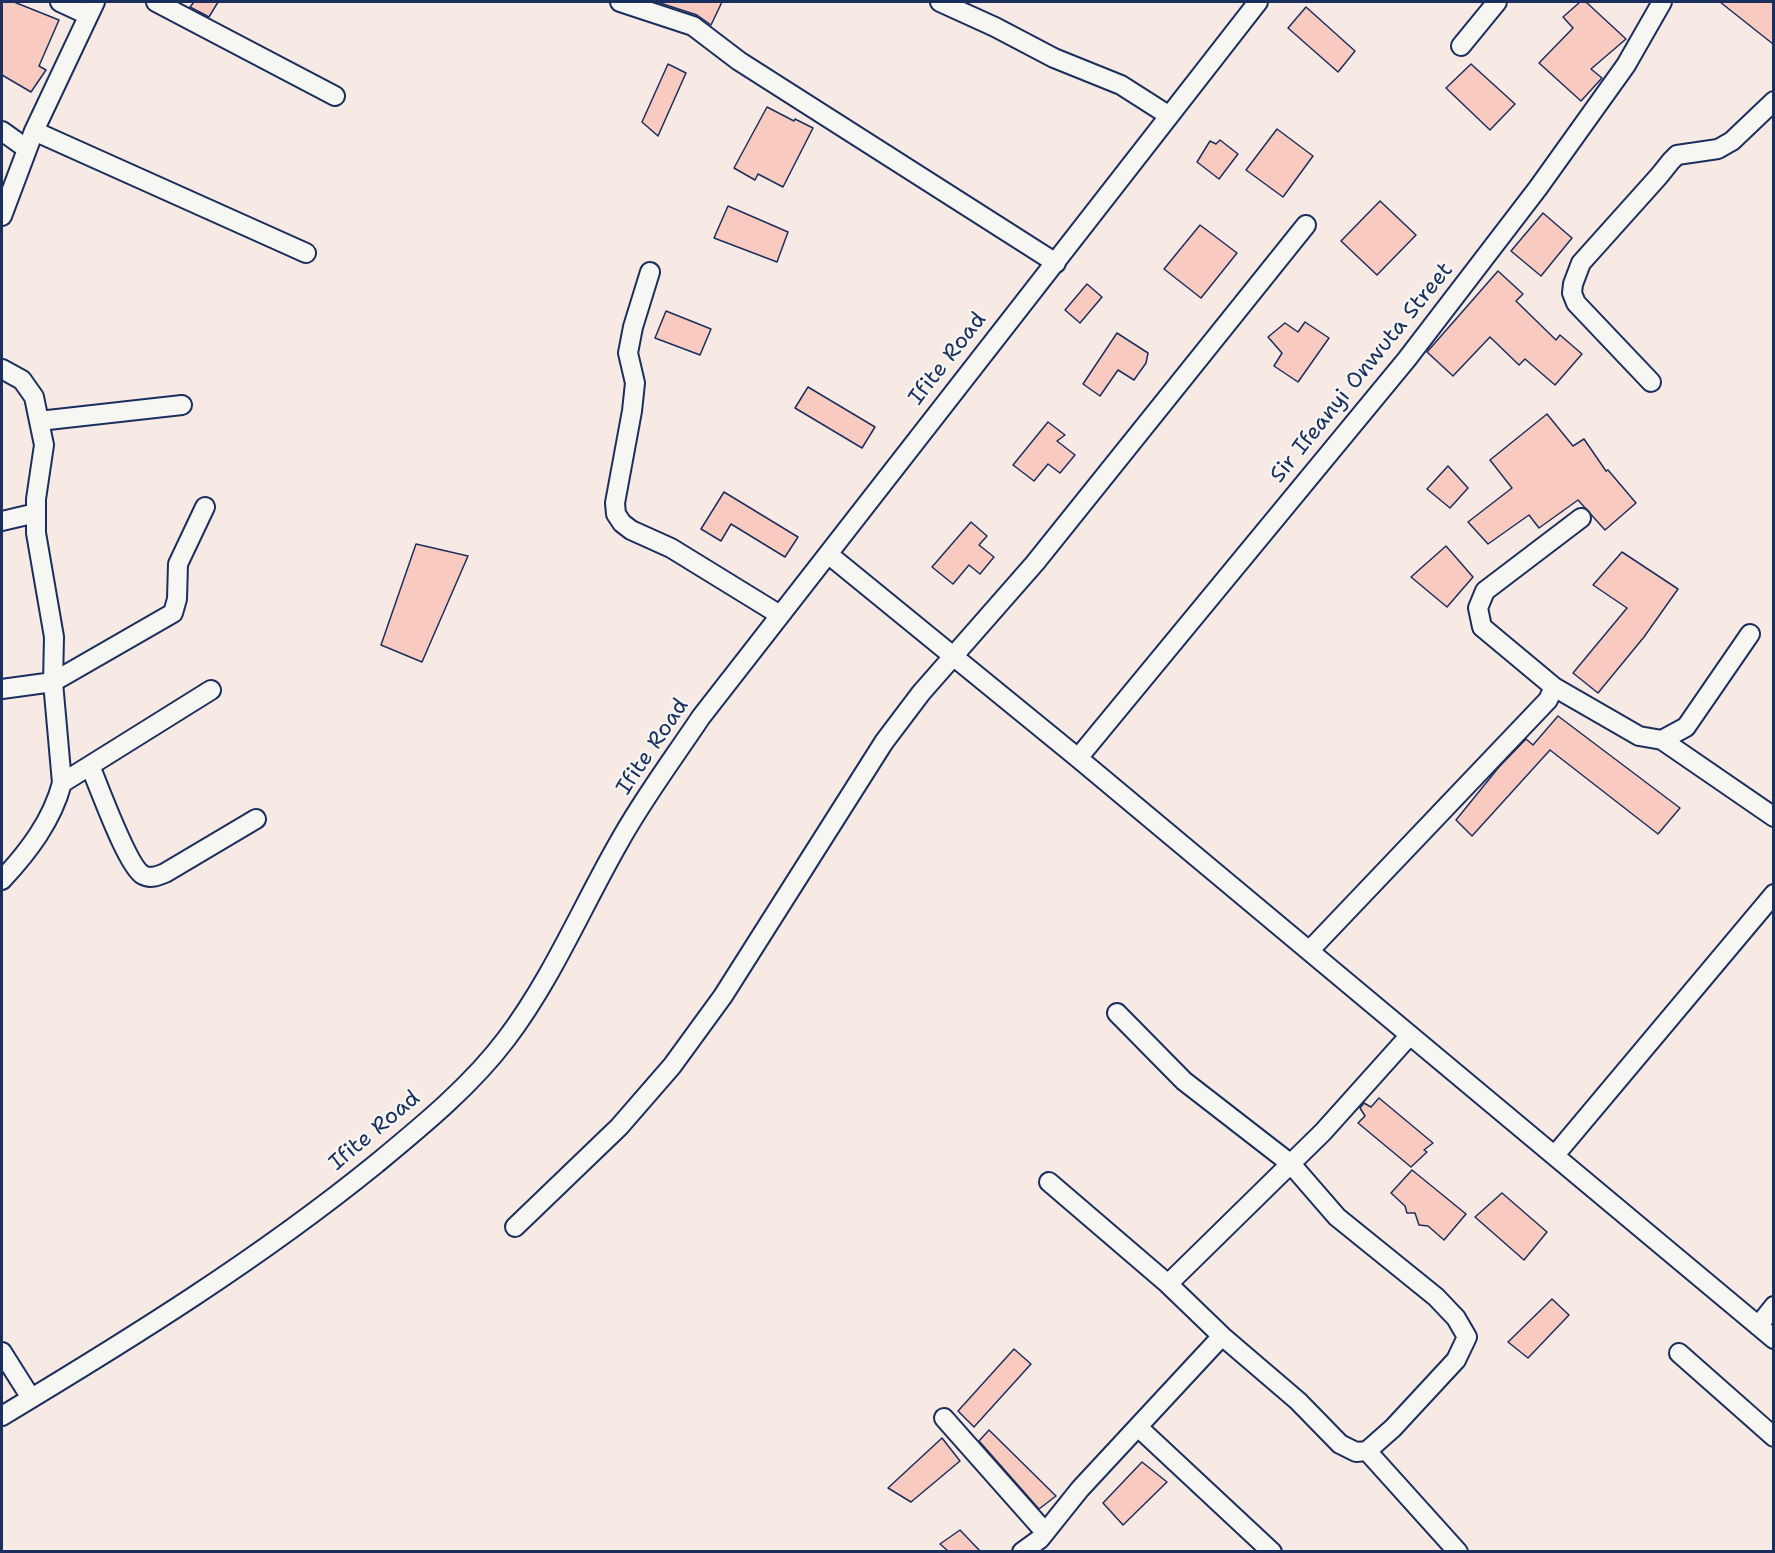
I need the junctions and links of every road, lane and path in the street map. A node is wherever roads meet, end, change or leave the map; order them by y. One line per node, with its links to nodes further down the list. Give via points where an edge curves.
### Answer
1 (60, 2): 8 (street)
2 (156, 2): 10 (street)
3 (620, 2): 19 (street, via 693,26 739,61)
4 (940, 2): 12 (street, via 1054,58 1121,85)
5 (1258, 2): 12 (street, Ifite Road)
6 (1497, 2): 9 (street)
7 (1662, 2): 38 (street, Sir Ifeanyi Onwuta Street, via 1626,65 1407,359)
8 (91, 8): 14 (street)
9 (1461, 46)
10 (335, 96)
11 (1773, 101): 22 (street, via 1732,141 1718,149 1677,155 1671,160 1581,262 1572,292 1576,303)
12 (1168, 115): 19 (street, Ifite Road)
13 (2, 131): 15 (street)
14 (34, 131): 15 (street); 18 (street)
15 (27, 149): 16 (street)
16 (2, 216)
17 (1306, 225): 32 (street, via 1035,563)
18 (306, 254)
19 (1056, 263): 29 (street, Ifite Road, via 976,360)
20 (650, 272): 30 (street, via 628,353 635,383 616,493 616,514 631,531 671,548)
21 (2, 369): 24 (street, via 22,380 34,397)
22 (1651, 382)
23 (182, 405): 24 (street)
24 (39, 421): 26 (street, via 44,445)
25 (205, 507): 33 (street, via 178,564 173,613)
26 (36, 513): 28 (street); 33 (street, via 54,637)
27 (1581, 518): 34 (street, via 1485,591 1478,608 1482,627)
28 (2, 520)
29 (828, 554): 30 (street, Ifite Road); 32 (street)
30 (780, 615): 59 (street, Ifite Road, via 700,717 619,843 537,997 506,1040 464,1086 416,1131 276,1241)
31 (1750, 634): 37 (street, via 1686,726)
32 (953, 658): 38 (street); 51 (street, via 884,742 723,996 672,1066 619,1127)
33 (53, 682): 35 (street); 40 (street)
34 (1554, 687): 37 (street, via 1638,736); 45 (street, via 1548,700)
35 (2, 689)
36 (212, 690): 39 (street)
37 (1662, 740): 41 (street)
38 (1078, 758): 45 (street)
39 (90, 766): 40 (street); 42 (street, via 126,849 143,876 165,873)
40 (62, 783): 43 (street, via 48,820 28,852)
41 (1773, 817)
42 (256, 819)
43 (2, 880)
44 (1773, 897): 48 (street)
45 (1309, 951): 47 (street)
46 (1117, 1013): 49 (street, via 1184,1081)
47 (1410, 1035): 48 (street); 49 (street)
48 (1555, 1155): 54 (street)
49 (1291, 1164): 52 (street); 64 (street, via 1337,1217 1436,1297 1467,1336 1456,1360)
50 (1049, 1182): 52 (street)
51 (515, 1227)
52 (1168, 1284): 55 (street)
53 (1773, 1306): 54 (street)
54 (1758, 1326): 56 (street)
55 (1222, 1336): 62 (street); 64 (street, via 1298,1401 1340,1444 1356,1452)
56 (1773, 1339)
57 (2, 1352): 59 (street)
58 (1679, 1353): 63 (street)
59 (31, 1398): 60 (street, Ifite Road)
60 (2, 1416)
61 (944, 1418): 65 (street)
62 (1138, 1427): 65 (street, via 1080,1490); 67 (street)
63 (1773, 1437)
64 (1367, 1451): 68 (street)
65 (1045, 1541): 66 (street)
66 (1022, 1551)
67 (1272, 1551)
68 (1458, 1551)

